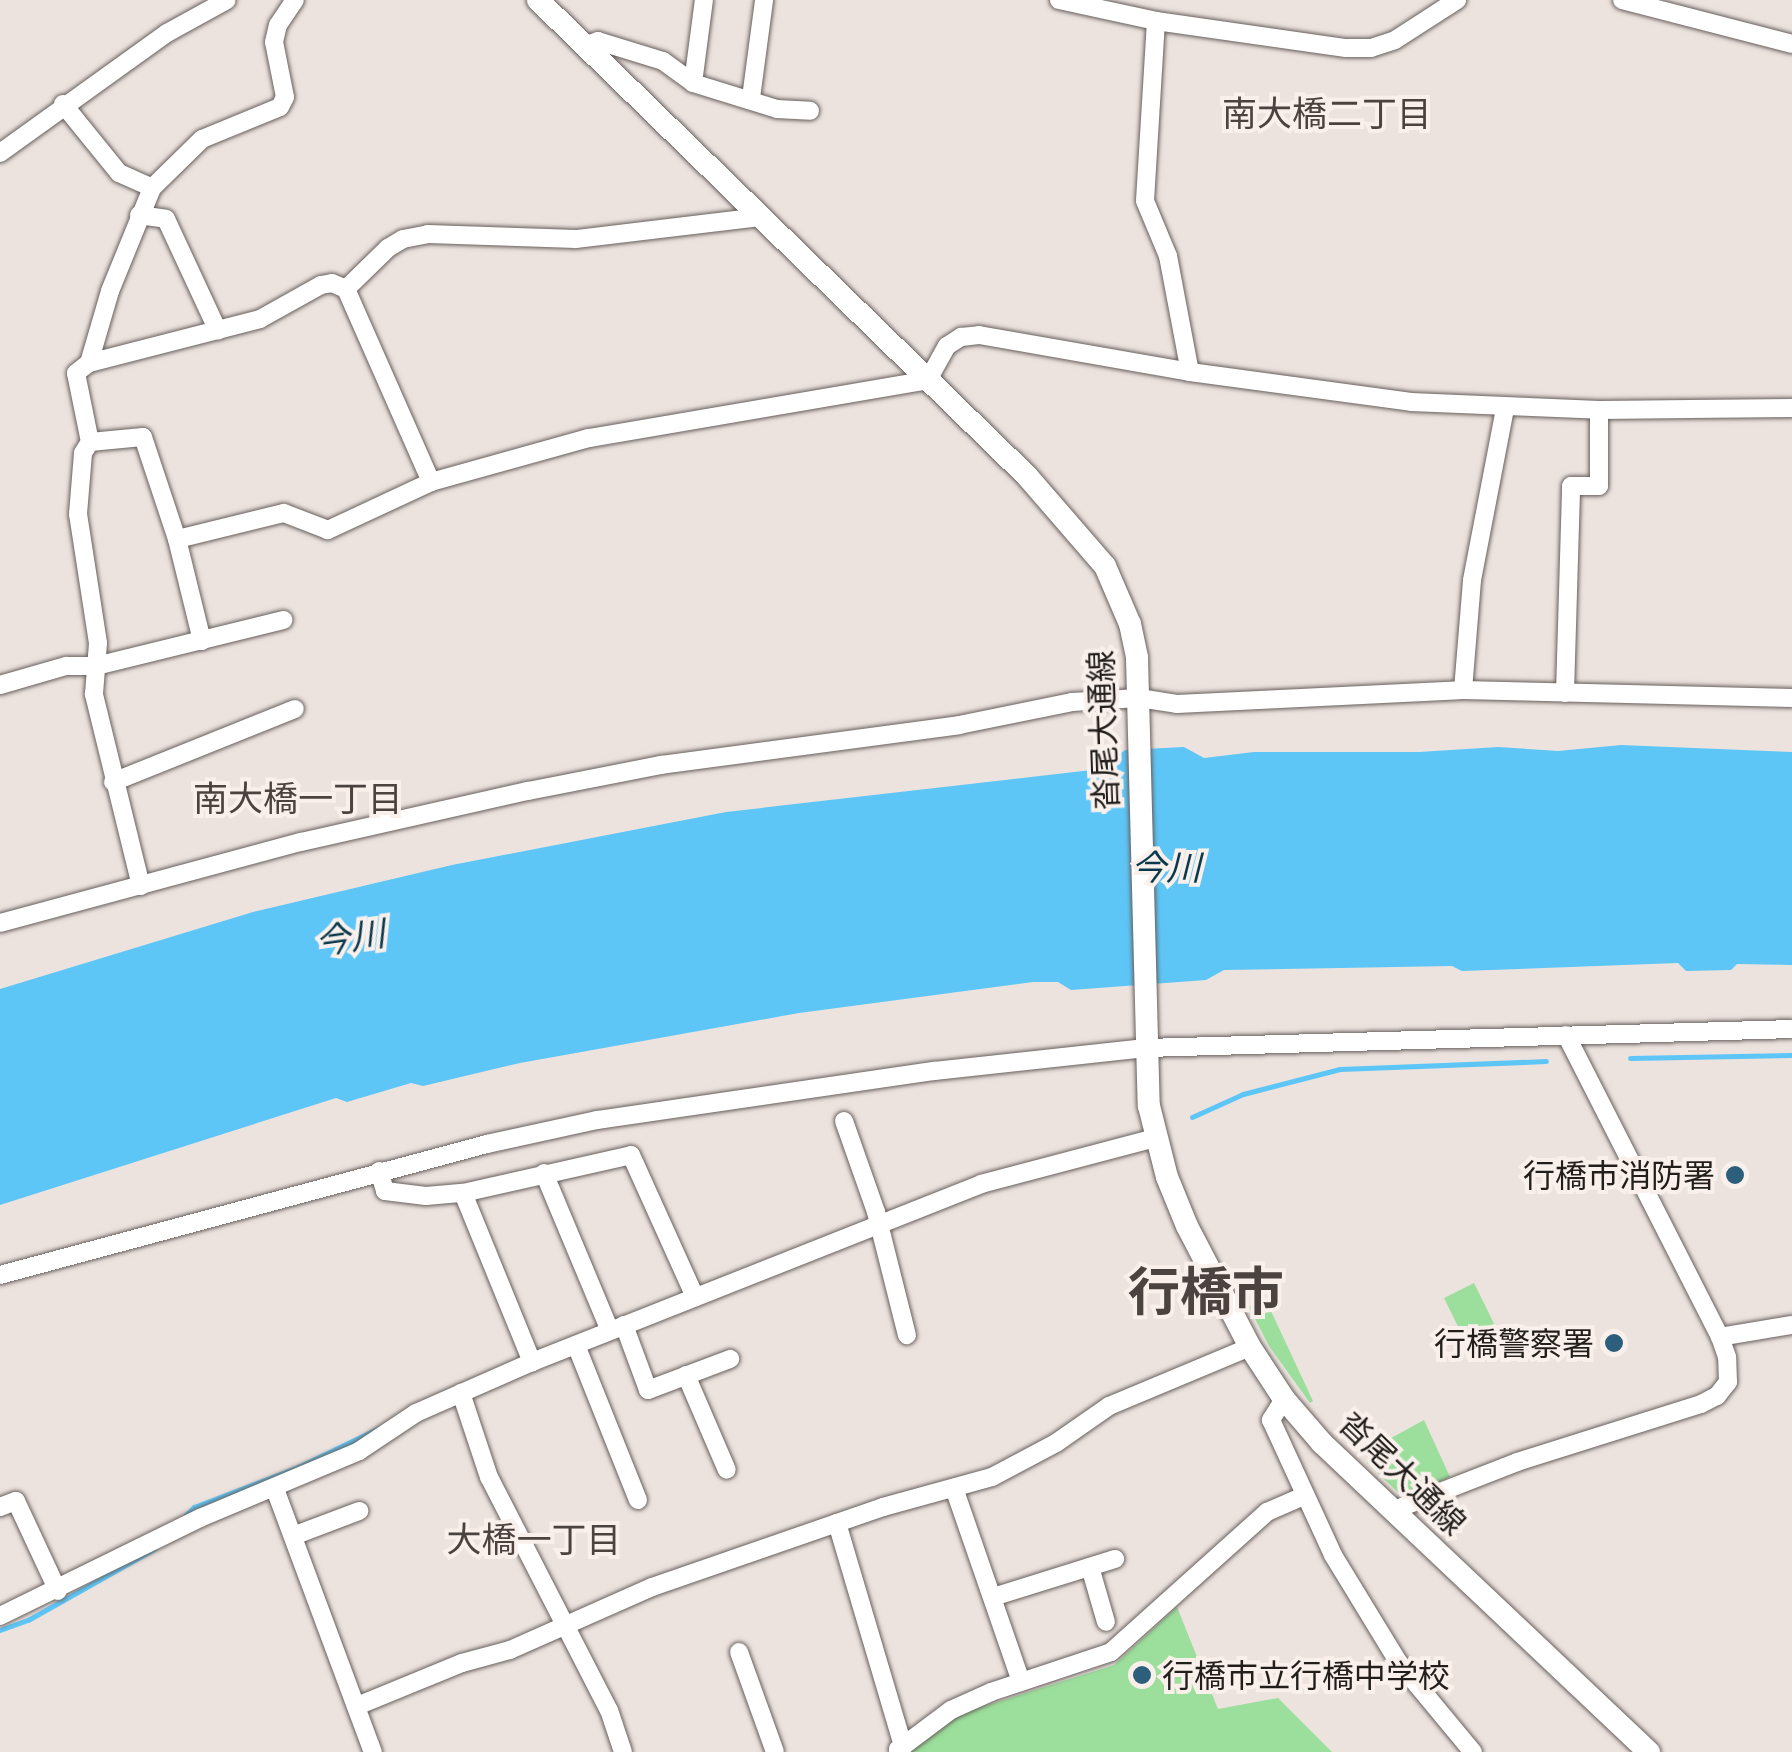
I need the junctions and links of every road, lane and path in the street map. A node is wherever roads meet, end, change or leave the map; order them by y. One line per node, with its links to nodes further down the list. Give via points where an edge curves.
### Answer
1 (227, 0): 14 (street)
2 (295, 0): 17 (street, via 274,42 280,107 202,139)
3 (704, 0): 12 (street)
4 (764, 0): 13 (street)
5 (1059, 0): 9 (street)
6 (1457, 0): 9 (street, via 1372,48)
7 (1622, 0): 10 (street)
8 (543, 1): 11 (main road, 沓尾大通線)
9 (1156, 21): 23 (street, via 1145,201 1168,256)
10 (1792, 44)
11 (583, 46): 12 (street, via 598,40 663,61); 19 (main road, 沓尾大通線)
12 (693, 83): 13 (street)
13 (751, 98): 15 (street)
14 (64, 104): 16 (street); 17 (street, via 120,173)
15 (810, 111)
16 (0, 153)
17 (152, 188): 18 (street)
18 (139, 215): 21 (street, via 166,219); 22 (street)
19 (760, 217): 20 (street, via 576,240 428,234 388,248); 24 (main road, 沓尾大通線)
20 (346, 289): 21 (street, via 322,285 260,319); 29 (street)
21 (218, 331): 22 (street)
22 (90, 363): 28 (street, via 76,373)
23 (1190, 372): 24 (street, via 979,335 947,346); 26 (street)
24 (928, 380): 29 (street, via 589,438); 39 (main road, 沓尾大通線, via 1027,476 1104,566 1130,624)
25 (1792, 408): 27 (street)
26 (1506, 409): 27 (street); 35 (street, via 1472,580)
27 (1598, 410): 36 (street, via 1599,486 1572,486)
28 (90, 442): 30 (street, via 143,437); 33 (street, via 83,453 78,514)
29 (431, 482): 30 (street, via 328,530 284,514)
30 (177, 540): 32 (street)
31 (283, 620): 32 (street)
32 (202, 641): 33 (street)
33 (96, 666): 34 (street, via 66,666); 40 (street, via 94,694)
34 (0, 685)
35 (1463, 690): 36 (street); 39 (street)
36 (1565, 692): 37 (street)
37 (1792, 698)
38 (295, 709): 40 (street)
39 (1138, 709): 41 (street, via 1072,702 959,725 661,765 413,815); 45 (main road, 沓尾大通線)
40 (113, 782): 41 (street)
41 (141, 886): 42 (street)
42 (0, 923)
43 (1792, 1029): 44 (street)
44 (1566, 1035): 45 (street); 57 (street)
45 (1146, 1048): 47 (main road, 沓尾大通線); 48 (street, via 597,1120)
46 (844, 1121): 51 (street)
47 (1155, 1138): 51 (street, via 1045,1164); 59 (main road, 沓尾大通線, via 1187,1226)
48 (379, 1171): 50 (street, via 385,1192 394,1195); 52 (street)
49 (544, 1173): 50 (street); 53 (street, via 631,1155); 55 (street)
50 (463, 1194): 61 (street)
51 (876, 1224): 53 (street); 56 (street)
52 (0, 1275)
53 (695, 1296): 55 (street)
54 (1792, 1325): 57 (street)
55 (617, 1328): 58 (street); 62 (street, via 648,1390)
56 (907, 1335)
57 (1720, 1337): 71 (street, via 1728,1382 1717,1396)
58 (576, 1345): 61 (street); 69 (street)
59 (1250, 1347): 64 (main road, 沓尾大通線); 66 (street, via 1109,1406 1018,1466)
60 (730, 1359): 62 (street)
61 (532, 1362): 63 (street)
62 (686, 1376): 65 (street)
63 (462, 1394): 67 (street); 81 (street, via 489,1477)
64 (1284, 1399): 68 (street, via 1271,1420); 71 (main road, 沓尾大通線)
65 (727, 1470)
66 (954, 1488): 73 (street); 78 (street)
67 (275, 1489): 74 (street); 77 (street, via 200,1518)
68 (1304, 1496): 83 (street, via 1267,1512 1111,1652); 89 (street, via 1332,1555 1399,1662)
69 (638, 1500)
70 (0, 1507): 77 (street, via 16,1501)
71 (1394, 1510): 90 (main road, 沓尾大通線)
72 (359, 1511): 74 (street)
73 (837, 1522): 81 (street, via 652,1587); 85 (street)
74 (293, 1536): 84 (street)
75 (1115, 1559): 76 (street)
76 (1090, 1567): 78 (street); 80 (street)
77 (58, 1591): 79 (street)
78 (992, 1597): 83 (street)
79 (0, 1616)
80 (1106, 1622)
81 (566, 1628): 84 (street); 87 (street)
82 (739, 1652): 88 (street)
83 (1020, 1682): 85 (street, via 951,1710)
84 (357, 1706): 86 (street)
85 (898, 1749)
86 (373, 1752)
87 (624, 1752)
88 (774, 1752)
89 (1473, 1752)
90 (1649, 1752)

